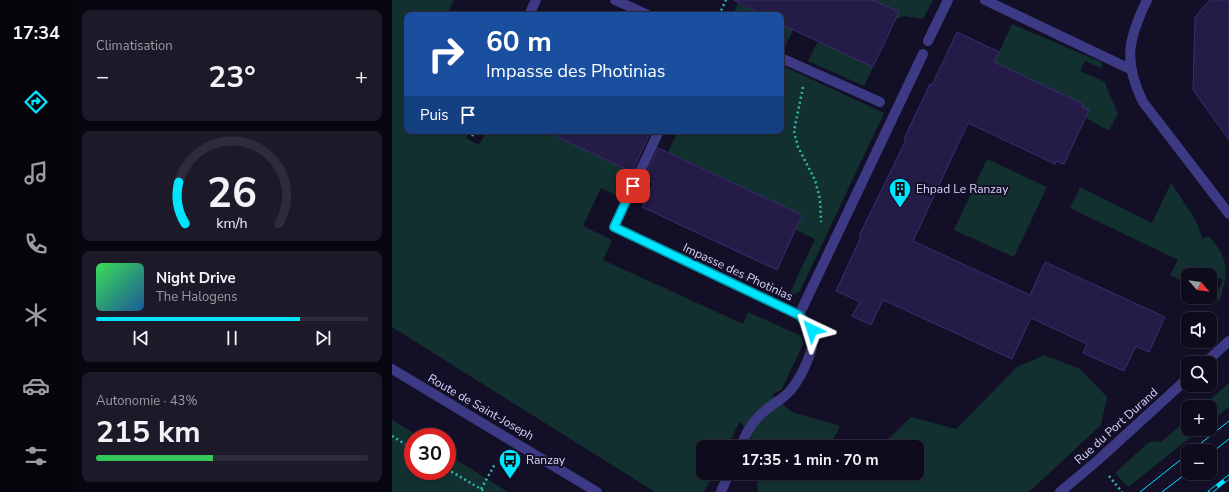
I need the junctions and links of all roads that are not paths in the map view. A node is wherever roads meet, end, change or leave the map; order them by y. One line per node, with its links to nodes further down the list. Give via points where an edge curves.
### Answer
1 (536, 0): 6 (street)
2 (615, 0): 7 (street)
3 (948, 0): 8 (street)
4 (985, 0): 11 (street)
5 (1147, 0): 11 (street, via 1135,25 1130,50)
6 (530, 12)
7 (641, 12)
8 (928, 40)
9 (923, 54): 15 (street)
10 (784, 59): 12 (street)
11 (1130, 69): 14 (street, via 1142,102)
12 (880, 102)
13 (658, 134): 15 (street, Impasse des Photinias, via 614,227)
14 (1229, 214)
15 (799, 315): 20 (street, Impasse des Photinias, via 812,330 813,346 802,374 790,390 760,415)
16 (1229, 341): 17 (street)
17 (1213, 356)
18 (392, 369): 22 (street, Route de Saint-Joseph)
19 (1181, 384): 24 (street, Rue du Port Durand)
20 (743, 440)
21 (726, 480): 23 (street)
22 (598, 492)
23 (721, 492)
24 (1060, 492)

